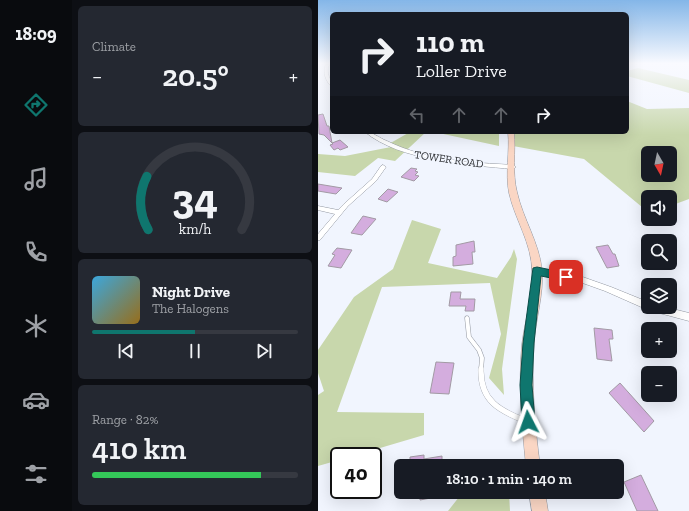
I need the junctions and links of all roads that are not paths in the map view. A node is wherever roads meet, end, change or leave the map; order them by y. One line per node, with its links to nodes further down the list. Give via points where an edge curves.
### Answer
1 (370, 134): 4 (street, TOWER ROAD, via 383,142 427,158)
2 (511, 134): 4 (street)
3 (383, 167): 6 (street, via 374,180)
4 (513, 167): 8 (street, via 512,181 516,201 533,248)
5 (318, 208): 6 (street)
6 (340, 213): 7 (street)
7 (318, 238)
8 (537, 271): 9 (street, via 577,278); 13 (street, via 528,343)
9 (641, 303)
10 (677, 314): 11 (street)
11 (689, 317)
12 (467, 318): 13 (lane, via 467,336 481,353 481,373 486,396 500,410)
13 (528, 422): 14 (street)
14 (532, 459)
15 (538, 499): 16 (street)
16 (540, 511)

